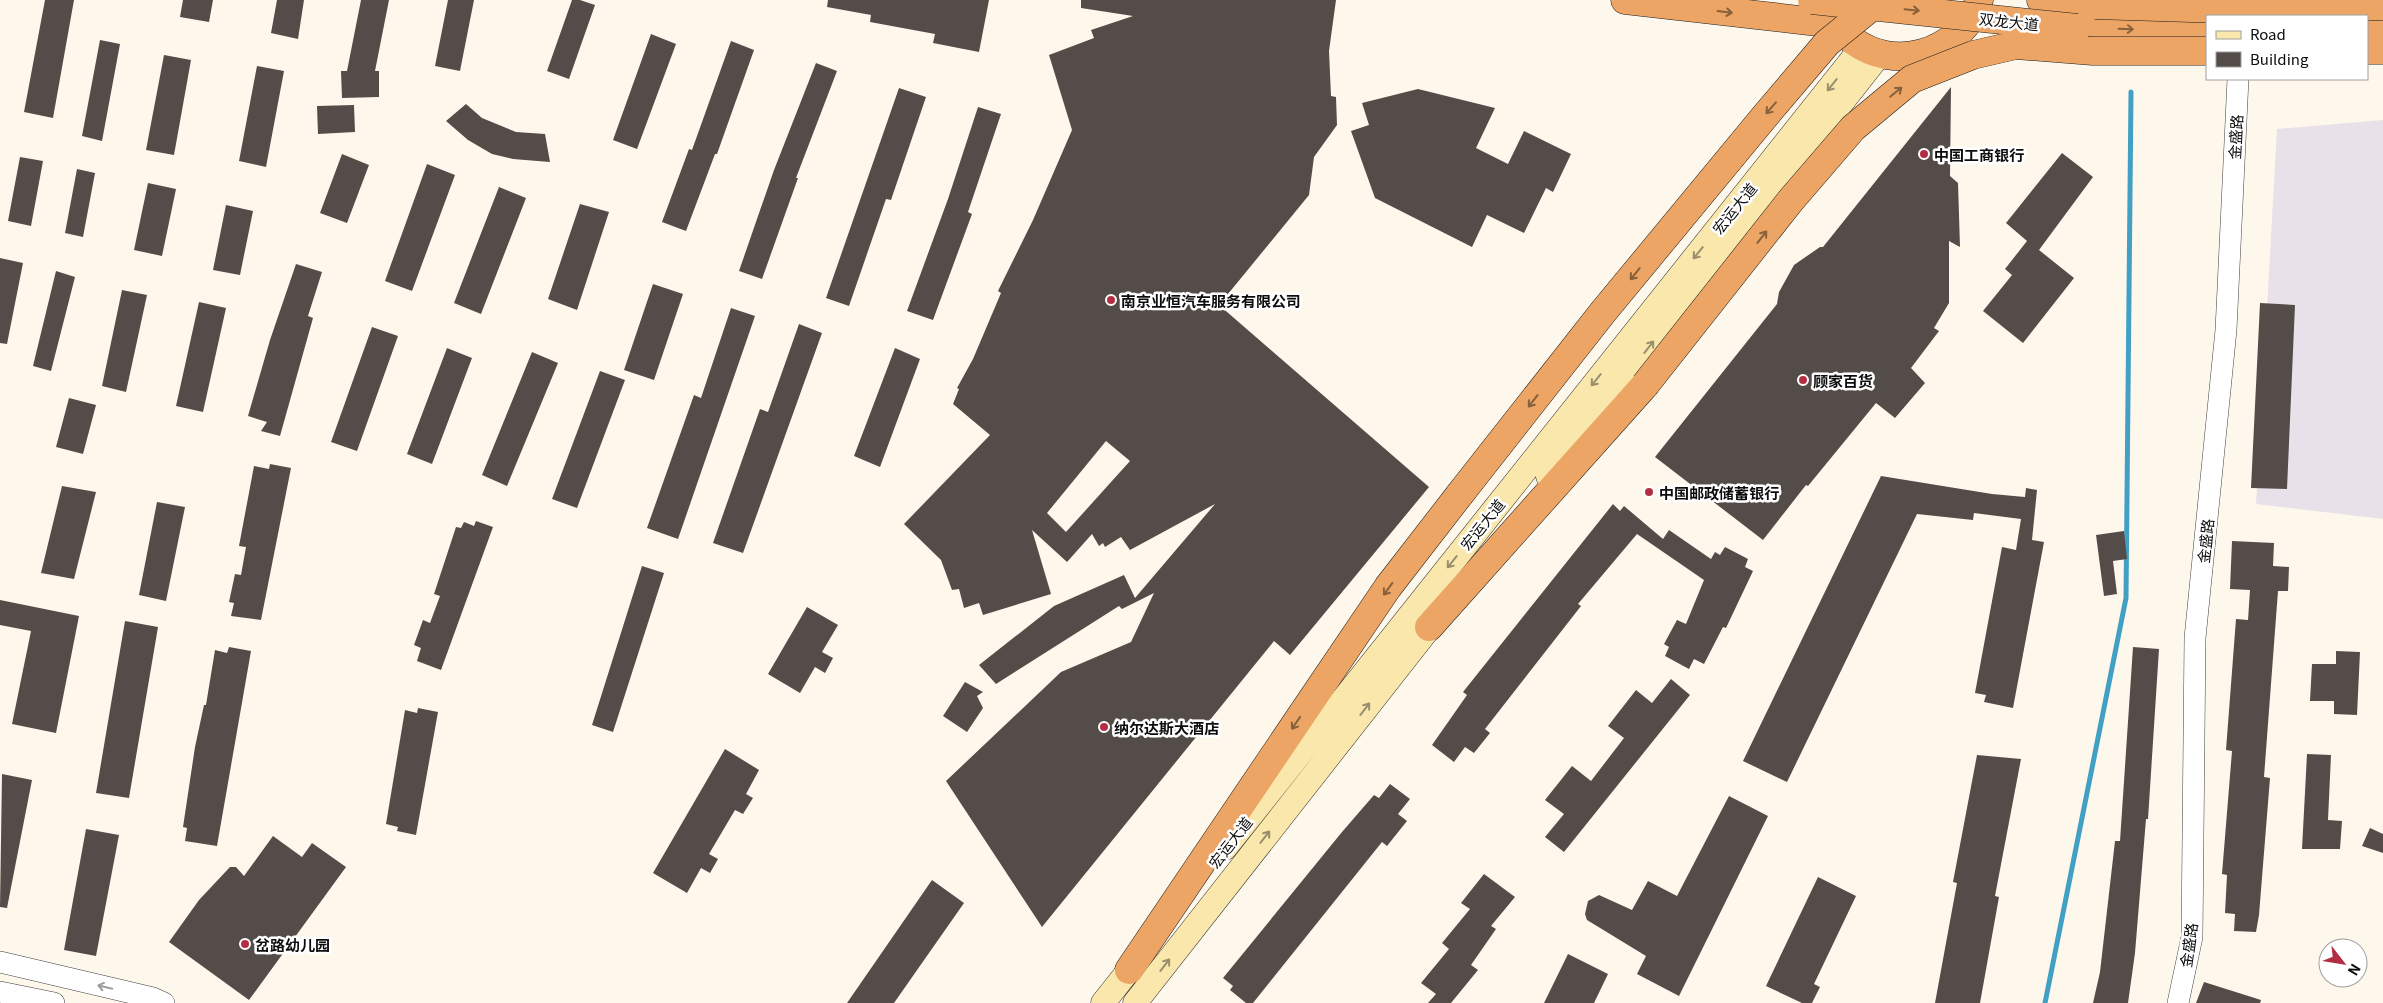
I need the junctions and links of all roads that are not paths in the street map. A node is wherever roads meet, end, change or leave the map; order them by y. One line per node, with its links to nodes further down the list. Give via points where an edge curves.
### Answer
1 (1625, 0): 10 (highway, one-way to 10)
2 (1812, 0): 13 (highway, 双龙大道, one-way to 13, bridge, via 2077,28)
3 (1822, 0): 10 (highway)
4 (1880, 0): 25 (highway, one-way to 25, bridge, via 1828,43 1764,116 1460,494 1388,587)
5 (1979, 0): 11 (highway)
6 (2041, 0): 8 (highway, 双龙大道, bridge, via 2255,10)
7 (2243, 0): 9 (street)
8 (2383, 6)
9 (2242, 15)
10 (1835, 24): 15 (highway, via 1847,37)
11 (1964, 28): 15 (highway, via 1945,44 1923,54 1898,56); 19 (highway, 双龙大道)
12 (2383, 30): 14 (highway)
13 (2206, 31)
14 (2368, 31)
15 (1871, 50): 23 (main road, 宏运大道, one-way to 15); 25 (main road, 宏运大道, one-way to 25)
16 (2368, 50): 17 (highway)
17 (2383, 50)
18 (2206, 51): 23 (highway, one-way to 18, bridge, via 1645,384 1791,200 1853,128 1912,79 1973,55 2016,45 2093,51)
19 (2206, 57)
20 (2368, 58): 21 (highway)
21 (2383, 58)
22 (2238, 80): 31 (street, 金盛路, via 2226,330 2195,638 2192,937)
23 (1429, 627): 30 (main road, 宏运大道, one-way to 23)
24 (0, 962): 27 (street, one-way to 24)
25 (1129, 970): 29 (main road, 宏运大道)
26 (0, 992): 28 (street)
27 (158, 1000)
28 (54, 1003)
29 (1103, 1003)
30 (1135, 1003)
31 (2178, 1003)

